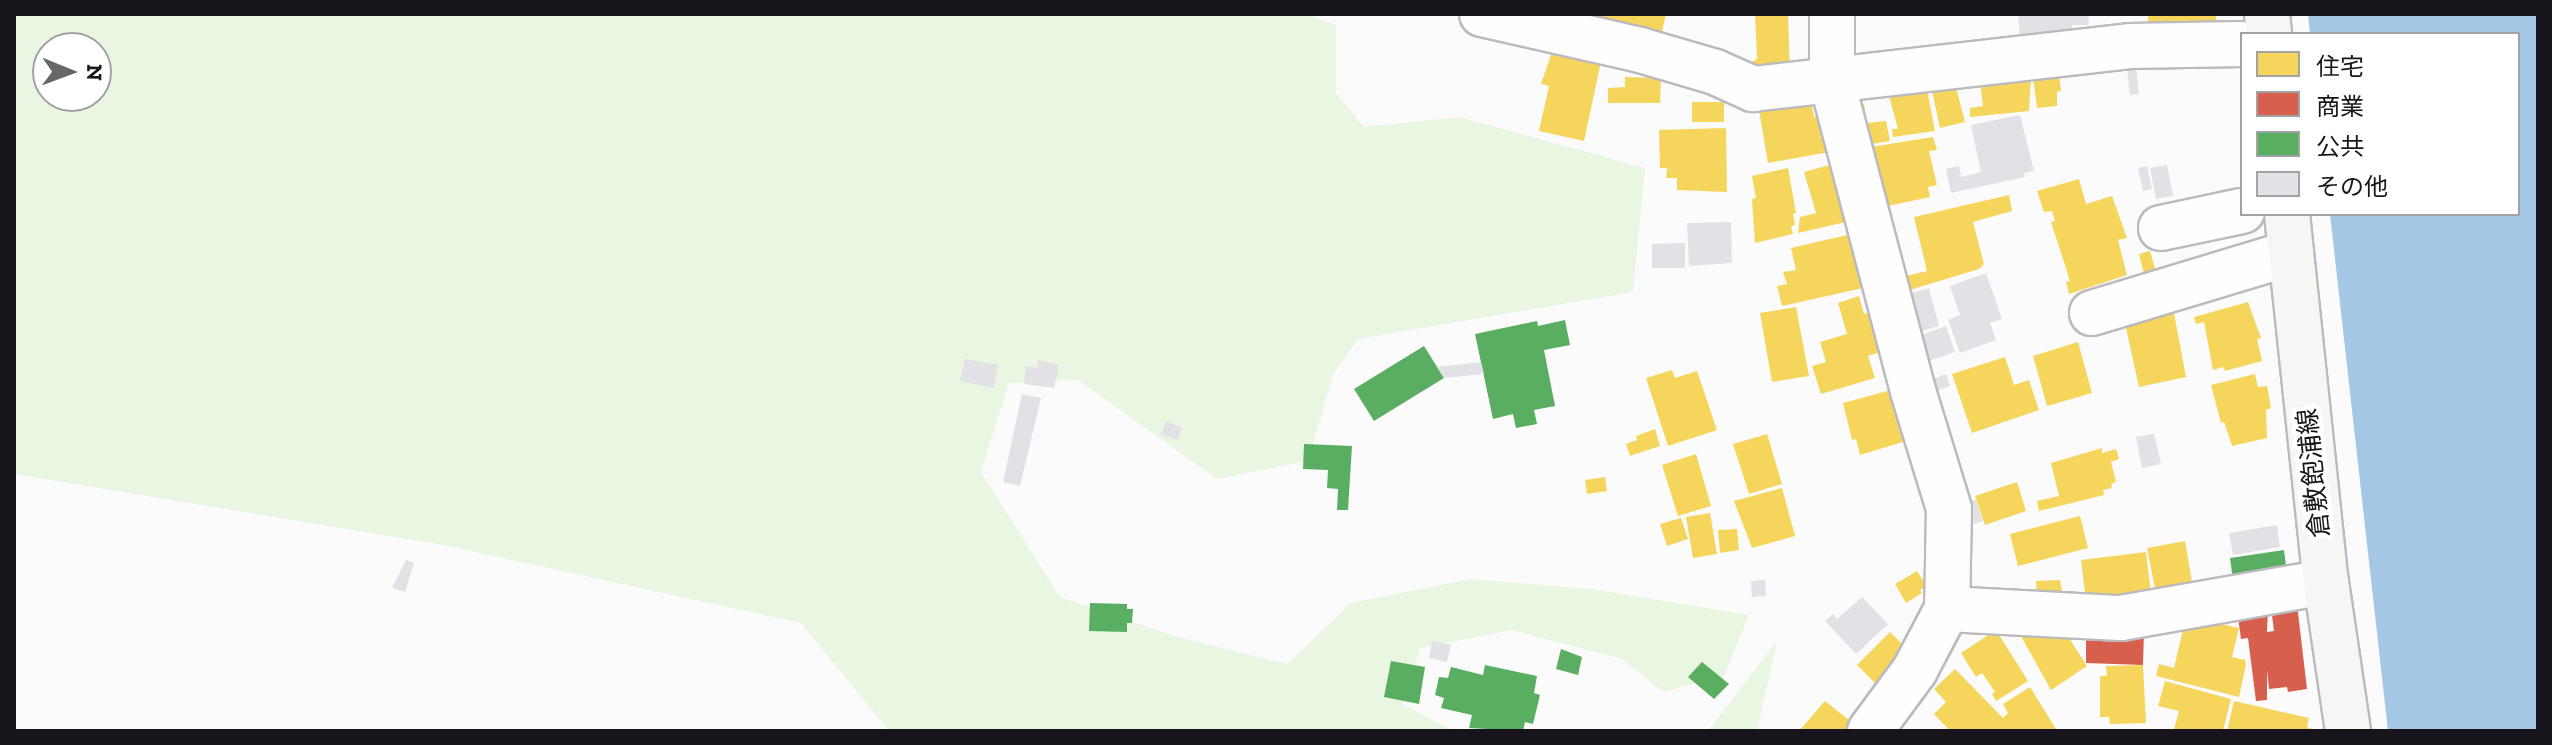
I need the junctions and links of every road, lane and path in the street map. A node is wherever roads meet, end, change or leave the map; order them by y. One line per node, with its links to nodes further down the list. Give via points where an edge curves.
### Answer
1 (1482, 14): 4 (street, via 1640,50 1753,89)
2 (1832, 14): 4 (street)
3 (2240, 44): 4 (street, via 2130,46)
4 (1832, 82): 10 (street, via 1949,509)
5 (2240, 211): 6 (street)
6 (2161, 228)
7 (2289, 233): 8 (street); 9 (main road, 倉敷飽浦線)
8 (2092, 313)
9 (2326, 582): 10 (street, via 2121,618); 12 (main road, 倉敷飽浦線)
10 (1947, 609): 11 (street, via 1915,670)
11 (1870, 731)
12 (2348, 731)

